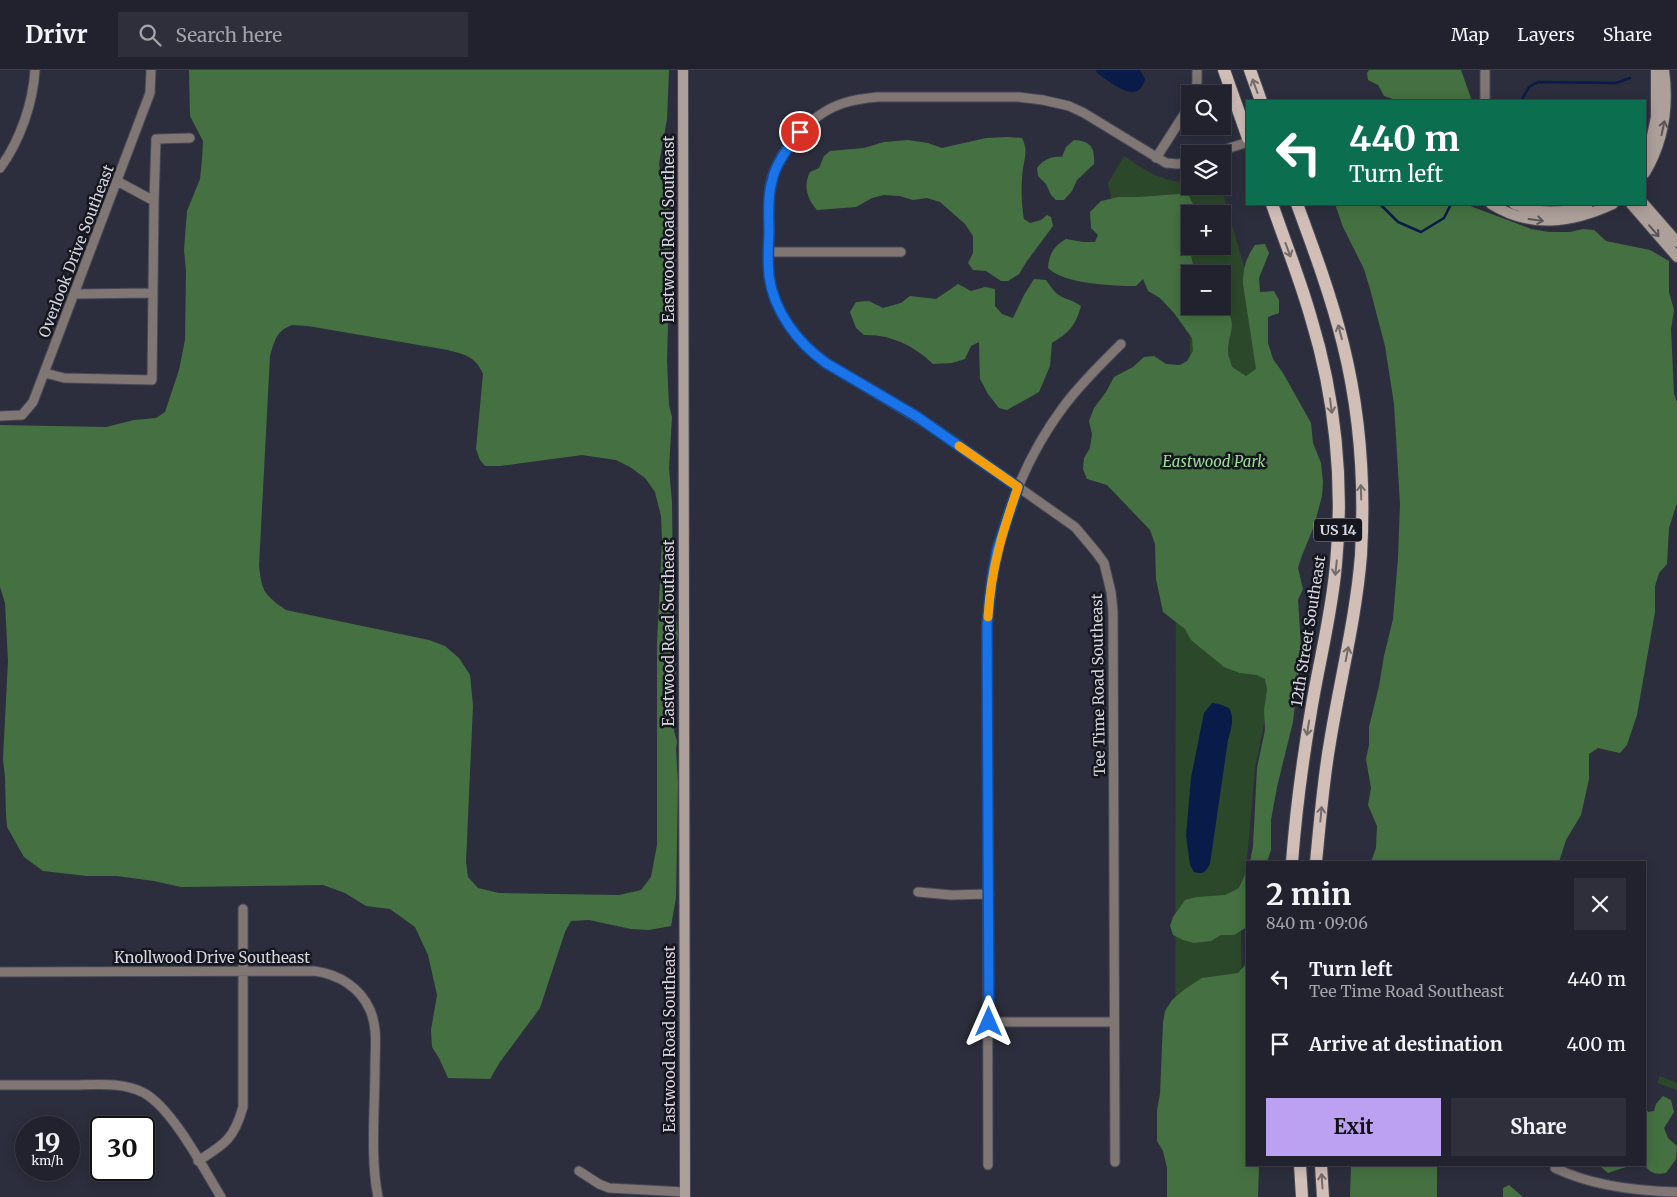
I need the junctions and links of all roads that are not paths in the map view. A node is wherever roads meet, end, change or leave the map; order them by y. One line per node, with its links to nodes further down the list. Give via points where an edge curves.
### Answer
1 (35, 70): 21 (street, via 26,119)
2 (151, 70): 23 (street, Overlook Drive Southeast, via 150,93)
3 (683, 70): 61 (street, Eastwood Road Southeast)
4 (1196, 70): 10 (street)
5 (1224, 70): 14 (main road)
6 (1250, 70): 11 (main road, one-way to 6)
7 (1485, 70): 12 (street)
8 (1656, 70): 18 (street, via 1656,117)
9 (1664, 70): 22 (street, one-way to 9, via 1666,115)
10 (1196, 85)
11 (1261, 100)
12 (1485, 100)
13 (1181, 118): 19 (street)
14 (1246, 132)
15 (190, 138): 24 (street, via 156,139)
16 (1246, 143): 17 (street)
17 (1231, 148)
18 (1646, 153)
19 (1156, 158): 20 (street, via 1166,163); 34 (street, Tee Time Road Southeast, via 1084,113 1043,100 1018,97 858,99 843,103 815,119 800,132 778,164 771,181)
20 (1181, 162)
21 (0, 168)
22 (1646, 171)
23 (118, 181): 24 (street); 38 (street, Overlook Drive Southeast)
24 (154, 202): 37 (street)
25 (1272, 205): 43 (main road, 12th Street Southeast / US 14, one-way to 43, via 1322,359 1334,428 1338,492 1333,597 1303,759)
26 (1297, 205): 44 (main road, US 14, one-way to 26, via 1330,742 1355,610 1361,502 1355,410 1344,345)
27 (1493, 205): 30 (street, one-way to 30, via 1516,216 1551,221 1586,216)
28 (1517, 205): 29 (street, via 1561,211)
29 (1584, 205)
30 (1611, 205)
31 (1632, 205): 36 (street, one-way to 36)
32 (1645, 205): 33 (street)
33 (1677, 242)
34 (768, 252): 35 (street); 42 (street, Tee Time Road Southeast, via 769,277 778,306 797,338 813,354 916,416)
35 (901, 252)
36 (1677, 257)
37 (153, 293): 38 (street); 40 (street, via 152,380 64,378)
38 (74, 294): 40 (street, Overlook Drive Southeast)
39 (1121, 344): 42 (street, via 1064,406 1038,446)
40 (45, 373): 41 (street, Overlook Drive Southeast, via 33,402 22,415)
41 (0, 416)
42 (1018, 487): 46 (street, via 997,550 988,616); 51 (street, Tee Time Road Southeast, via 1075,527 1086,539 1104,563 1111,592)
43 (1292, 861)
44 (1316, 861)
45 (918, 892): 46 (street)
46 (989, 894): 50 (street)
47 (244, 909): 48 (street)
48 (243, 970): 49 (street, Knollwood Drive Southeast); 53 (street, via 242,1107 234,1133); 63 (street, Knollwood Drive Southeast, via 326,972 339,977 366,1001 375,1036 374,1170)
49 (0, 972)
50 (989, 1022): 51 (street); 55 (street)
51 (1114, 1022): 54 (street, Tee Time Road Southeast)
52 (0, 1085): 53 (street, via 111,1085 135,1089 163,1108)
53 (198, 1161): 62 (street)
54 (1115, 1162)
55 (988, 1165)
56 (1300, 1166): 64 (main road)
57 (1321, 1166): 65 (main road, one-way to 57)
58 (1555, 1168): 60 (street, via 1589,1181 1614,1186)
59 (579, 1171): 61 (street, via 609,1188)
60 (1677, 1192)
61 (685, 1194)
62 (221, 1197)
63 (378, 1197)
64 (1302, 1197)
65 (1323, 1197)

